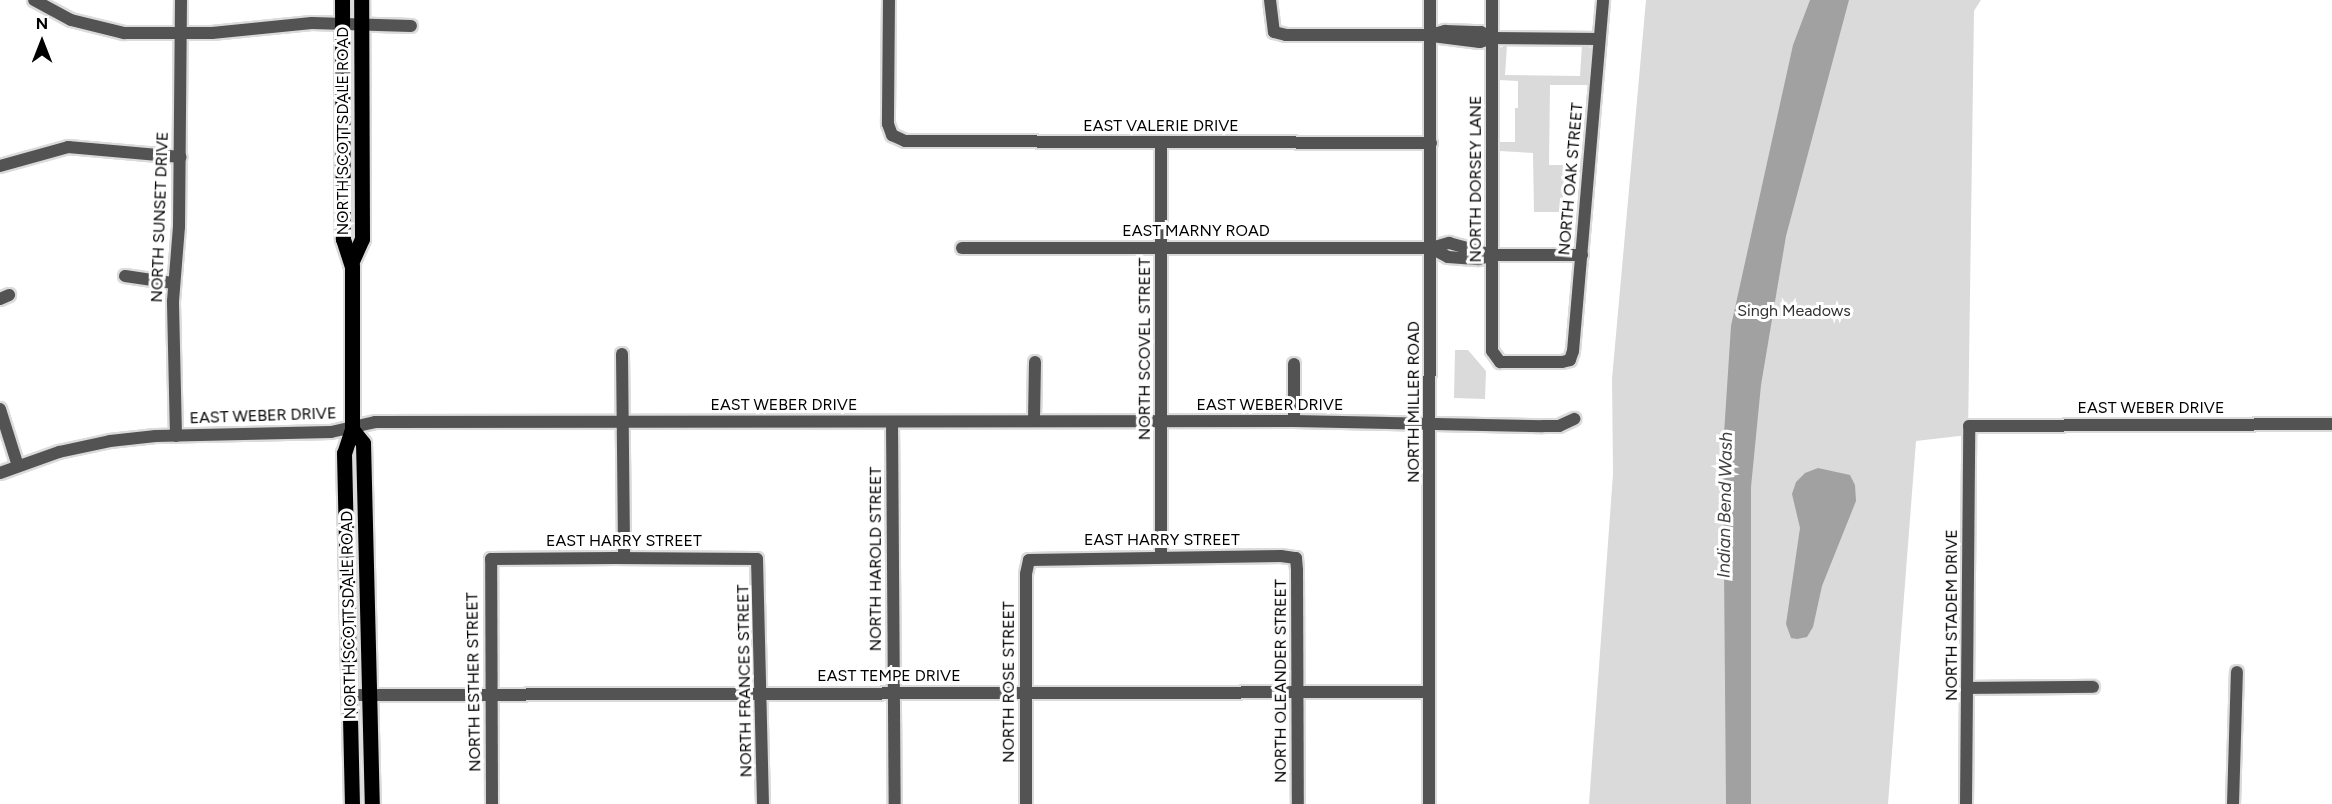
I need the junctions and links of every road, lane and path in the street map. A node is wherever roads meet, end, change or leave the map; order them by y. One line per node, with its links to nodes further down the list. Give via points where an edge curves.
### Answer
1 (34, 0): 13 (street, via 52,12 94,28)
2 (181, 0): 13 (street, NORTH SUNSET DRIVE)
3 (342, 0): 10 (main road, NORTH SCOTTSDALE ROAD)
4 (362, 0): 11 (main road, NORTH SCOTTSDALE ROAD)
5 (889, 0): 17 (street, EAST VALERIE DRIVE, via 888,124 892,135 905,141)
6 (1270, 0): 14 (street, via 1274,32)
7 (1430, 0): 14 (street, NORTH MILLER ROAD)
8 (1492, 0): 15 (street, NORTH DORSEY LANE)
9 (1603, 0): 16 (street, NORTH OAK STREET)
10 (342, 23): 11 (street); 13 (street); 26 (main road, NORTH SCOTTSDALE ROAD, via 343,238)
11 (361, 23): 12 (street); 26 (main road, NORTH SCOTTSDALE ROAD, via 362,239)
12 (411, 26)
13 (181, 34): 19 (street, NORTH SUNSET DRIVE)
14 (1430, 35): 15 (street); 18 (street, NORTH MILLER ROAD)
15 (1492, 38): 16 (street); 24 (street, NORTH DORSEY LANE)
16 (1599, 39): 25 (street, NORTH OAK STREET)
17 (1161, 142): 18 (street, EAST VALERIE DRIVE); 22 (street, NORTH SCOVEL STREET)
18 (1431, 143): 23 (street, NORTH MILLER ROAD)
19 (181, 157): 20 (street, via 77,146); 28 (street, NORTH SUNSET DRIVE)
20 (0, 166)
21 (962, 248): 22 (street, EAST MARNY ROAD)
22 (1161, 248): 23 (street, EAST MARNY ROAD); 36 (street, NORTH SCOVEL STREET)
23 (1431, 248): 24 (street, EAST MARNY ROAD, via 1449,243 1466,253); 40 (street, NORTH MILLER ROAD)
24 (1492, 255): 25 (street, EAST MARNY ROAD); 30 (street, NORTH DORSEY LANE)
25 (1582, 255): 30 (street, NORTH OAK STREET, via 1570,360 1500,362)
26 (351, 261): 43 (main road, NORTH SCOTTSDALE ROAD)
27 (125, 276): 28 (street)
28 (173, 283): 44 (street, NORTH SUNSET DRIVE)
29 (622, 354): 38 (street)
30 (1494, 358)
31 (1035, 362): 35 (street)
32 (1294, 364): 37 (street)
33 (0, 409): 45 (street)
34 (1574, 419): 40 (street, EAST WEBER DRIVE, via 1559,426)
35 (1034, 420): 36 (street, EAST WEBER DRIVE); 39 (street, EAST WEBER DRIVE)
36 (1161, 421): 37 (street, EAST WEBER DRIVE); 47 (street, NORTH SCOVEL STREET)
37 (1294, 421): 40 (street, EAST WEBER DRIVE)
38 (622, 422): 39 (street, EAST WEBER DRIVE); 43 (street, EAST WEBER DRIVE, via 375,422); 48 (street)
39 (892, 422): 56 (street, NORTH HAROLD STREET)
40 (1430, 422): 59 (street, NORTH MILLER ROAD)
41 (2332, 424): 42 (street, EAST WEBER DRIVE)
42 (1969, 426): 55 (street, NORTH STADEM DRIVE)
43 (352, 429): 44 (street, EAST WEBER DRIVE); 61 (main road, NORTH SCOTTSDALE ROAD, via 344,453); 62 (main road, NORTH SCOTTSDALE ROAD, via 363,443)
44 (176, 436): 45 (street, EAST WEBER DRIVE, via 93,445)
45 (18, 466): 46 (street, EAST WEBER DRIVE)
46 (0, 473)
47 (1161, 556): 49 (street, EAST HARRY STREET); 52 (street, EAST HARRY STREET)
48 (624, 558): 50 (street, EAST HARRY STREET); 51 (street, EAST HARRY STREET)
49 (1296, 558): 58 (street, NORTH OLEANDER STREET)
50 (491, 559): 63 (street, NORTH ESTHER STREET)
51 (757, 559): 60 (street, NORTH FRANCES STREET)
52 (1029, 560): 57 (street, NORTH ROSE STREET)
53 (2237, 672): 73 (street)
54 (2093, 687): 55 (street)
55 (1968, 688): 72 (street, NORTH STADEM DRIVE)
56 (894, 692): 57 (street, EAST TEMPE DRIVE); 60 (street, EAST TEMPE DRIVE); 68 (street, NORTH HAROLD STREET)
57 (1026, 692): 58 (street, EAST TEMPE DRIVE); 69 (street, NORTH ROSE STREET)
58 (1298, 692): 59 (street, EAST TEMPE DRIVE); 70 (street, NORTH OLEANDER STREET)
59 (1429, 692): 71 (street, NORTH MILLER ROAD)
60 (762, 693): 63 (street, EAST TEMPE DRIVE); 67 (street, NORTH FRANCES STREET)
61 (349, 694): 62 (street, EAST TEMPE DRIVE); 64 (main road, NORTH SCOTTSDALE ROAD)
62 (369, 694): 63 (street, EAST TEMPE DRIVE); 65 (main road, NORTH SCOTTSDALE ROAD)
63 (491, 694): 66 (street, NORTH ESTHER STREET)
64 (352, 804)
65 (372, 804)
66 (492, 804)
67 (763, 804)
68 (895, 804)
69 (1026, 804)
70 (1298, 804)
71 (1429, 804)
72 (1966, 804)
73 (2234, 804)

